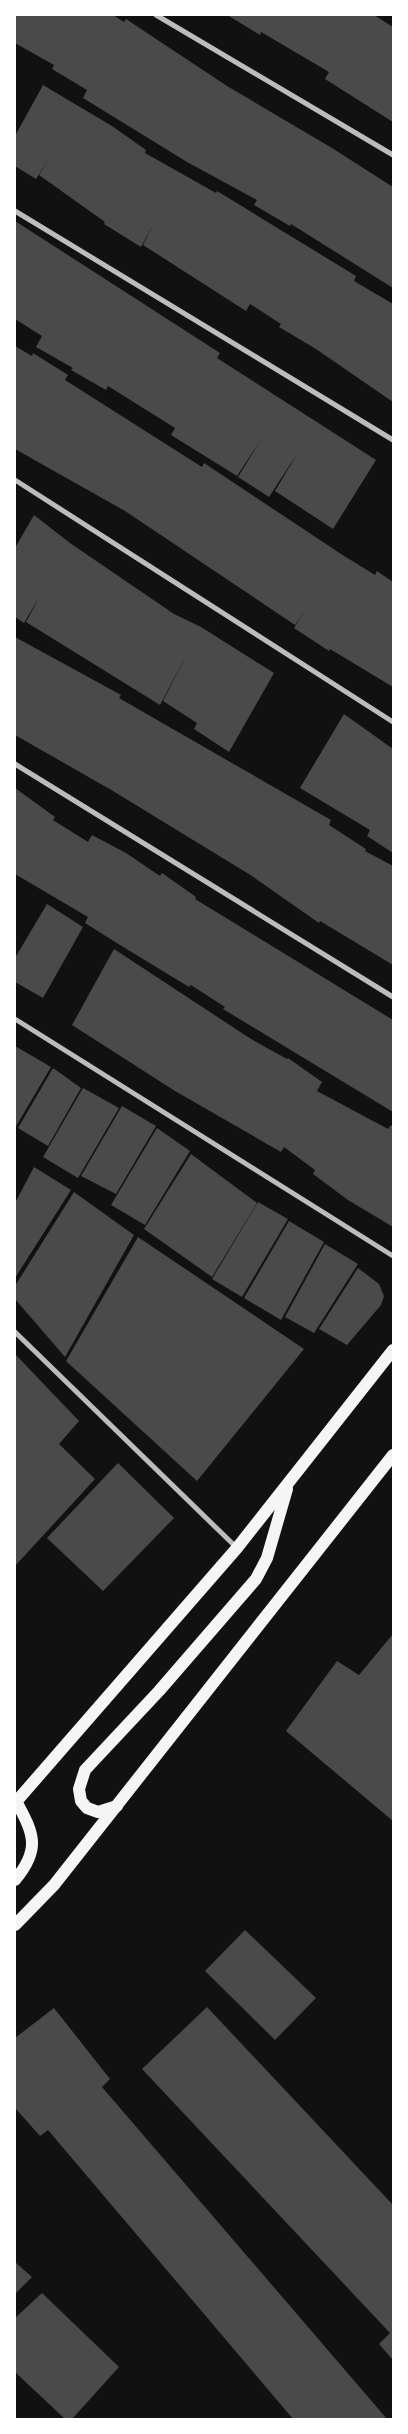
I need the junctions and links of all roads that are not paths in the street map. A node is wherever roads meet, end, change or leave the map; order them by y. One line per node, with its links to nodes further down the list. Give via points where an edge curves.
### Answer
1 (156, 15): 2 (street)
2 (393, 155)
3 (15, 211): 4 (street)
4 (393, 440)
5 (15, 480): 6 (street)
6 (393, 722)
7 (15, 764): 8 (street)
8 (393, 997)
9 (15, 1019): 10 (street)
10 (393, 1256)
11 (15, 1332): 15 (street)
12 (393, 1350): 14 (main road)
13 (393, 1455): 17 (main road)
14 (289, 1482): 15 (main road); 17 (main road, via 267,1558 256,1579 85,1770 79,1789 81,1801 87,1808 98,1812)
15 (237, 1548): 16 (main road)
16 (15, 1801): 18 (main road, via 29,1825 32,1845 28,1865)
17 (117, 1806): 19 (main road, via 54,1884)
18 (15, 1880)
19 (15, 1925)

